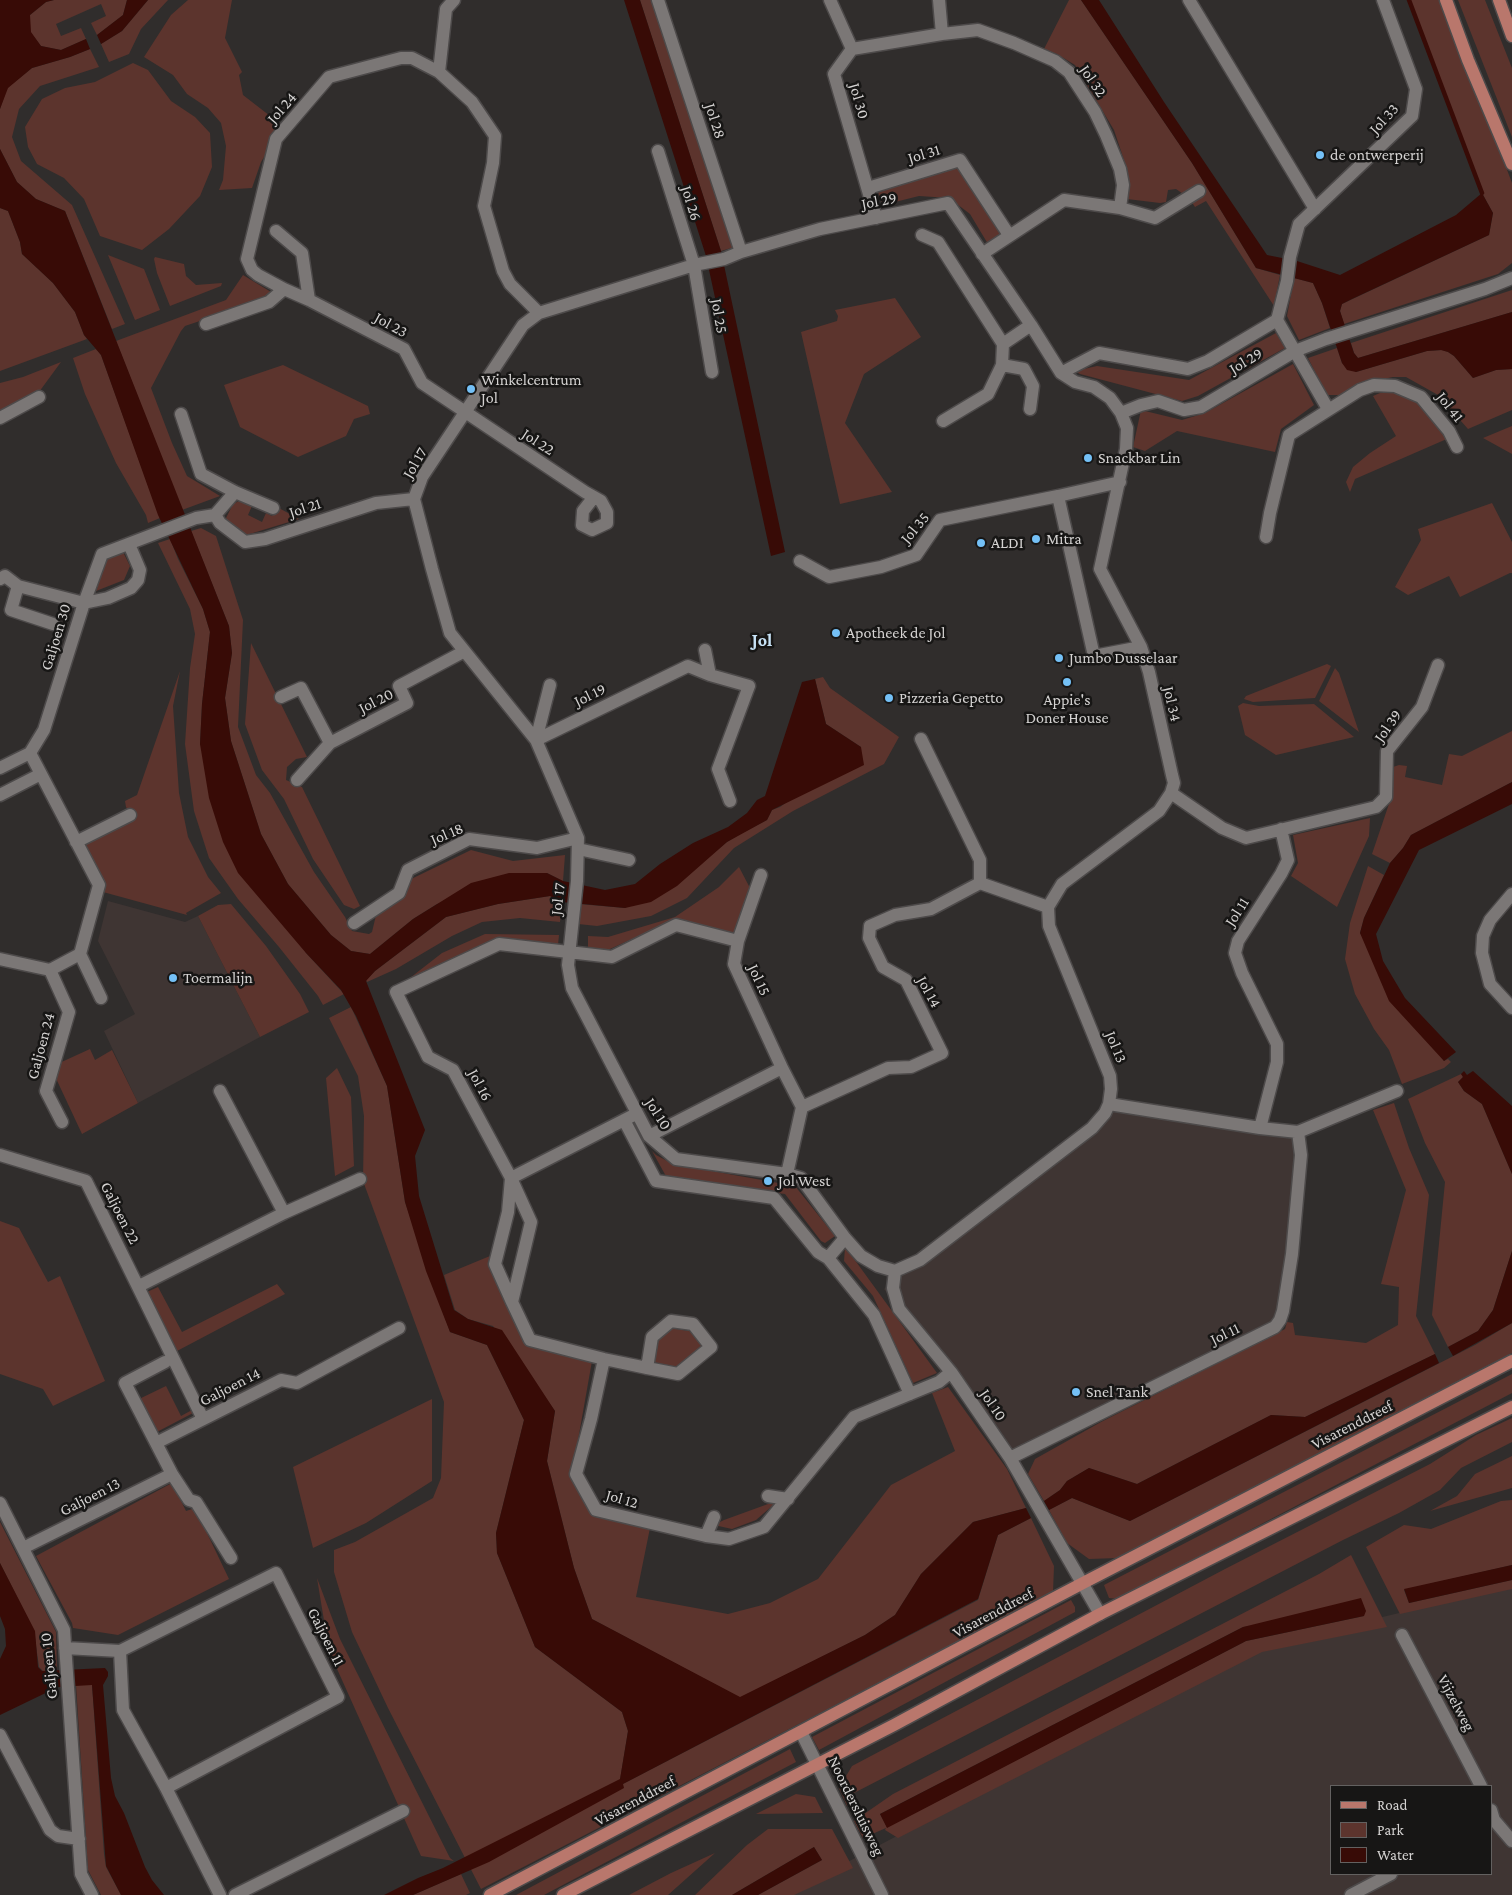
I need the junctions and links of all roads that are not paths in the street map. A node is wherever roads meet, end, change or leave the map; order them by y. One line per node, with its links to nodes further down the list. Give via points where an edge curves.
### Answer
1 (454, 0): 12 (street, via 446,9)
2 (658, 0): 23 (street, Jol 28)
3 (830, 0): 11 (street)
4 (939, 0): 9 (street)
5 (1189, 0): 18 (street)
6 (1383, 0): 18 (street, Jol 33, via 1416,89 1412,116)
7 (1446, 0): 14 (main road)
8 (1499, 0): 10 (main road)
9 (942, 34): 11 (street, Jol 32); 17 (street, Jol 32, via 978,30 1055,61 1069,72 1095,112 1120,169 1123,185)
10 (1512, 36)
11 (852, 50): 15 (street, Jol 30, via 834,74)
12 (439, 72): 27 (street, Jol 24, via 412,58 401,58 329,77 276,139 246,259 258,275); 29 (street, Jol 24, via 472,102 495,136 484,206 503,271 510,284)
13 (658, 151): 25 (street, Jol 26)
14 (1512, 164)
15 (868, 188): 19 (street, Jol 30); 22 (street, Jol 31, via 960,160)
16 (1199, 191): 17 (street, via 1155,218)
17 (1120, 208): 22 (street, via 1064,200)
18 (1315, 209): 30 (street, Jol 33, via 1299,224)
19 (876, 218): 23 (street, Jol 29, via 820,229); 24 (street, Jol 29, via 948,204)
20 (276, 231): 28 (street, via 302,253)
21 (922, 235): 33 (street, via 938,242)
22 (1010, 235): 24 (street)
23 (741, 252): 25 (street, Jol 29)
24 (982, 254): 32 (street, Jol 29)
25 (699, 264): 29 (street, Jol 17); 36 (street, Jol 25)
26 (1512, 278): 34 (street, Jol 29)
27 (284, 289): 28 (street, Jol 23); 31 (street, via 269,302)
28 (309, 300): 41 (street, Jol 23, via 404,349 422,383)
29 (539, 313): 41 (street, Jol 17, via 523,325)
30 (1276, 320): 34 (street); 37 (street, via 1208,361 1188,369 1099,353)
31 (206, 324)
32 (1031, 325): 33 (street); 37 (street, Jol 29)
33 (1003, 344): 35 (street)
34 (1295, 351): 40 (street); 42 (street, Jol 29, via 1201,407 1184,410 1158,401)
35 (1002, 365): 39 (street, via 1024,369 1032,386); 45 (street, via 988,394)
36 (712, 372)
37 (1061, 374): 42 (street, via 1102,392)
38 (39, 397): 44 (street)
39 (1030, 409)
40 (1328, 409): 46 (street, Jol 41, via 1374,385 1395,386 1421,397 1434,410); 54 (street, Jol 41, via 1289,435)
41 (466, 413): 50 (street, Jol 22); 51 (street, Jol 17, via 422,477)
42 (1121, 413): 47 (street, Jol 34, via 1127,428)
43 (181, 414): 48 (street, Jol 21, via 201,474)
44 (0, 418)
45 (943, 422)
46 (1457, 447)
47 (1120, 482): 49 (street, Jol 35); 61 (street, Jol 34, via 1100,570)
48 (235, 492): 52 (street, Jol 21); 53 (street)
49 (1058, 496): 56 (street, Jol 35, via 940,520 916,555 881,567 829,577); 61 (street, via 1094,656)
50 (594, 497)
51 (414, 499): 53 (street, Jol 21, via 376,502 265,539 245,542 220,523); 63 (street, Jol 17, via 446,624)
52 (273, 508)
53 (215, 515): 55 (street, Galjoen 30, via 196,518)
54 (1266, 537)
55 (129, 544): 59 (street, Galjoen 30, via 102,554); 59 (street, via 140,570 138,580 130,588 108,598)
56 (800, 561)
57 (2, 574): 58 (street)
58 (18, 586): 59 (street); 60 (street, via 11,610)
59 (84, 603): 71 (street, Galjoen 30, via 44,730)
60 (54, 624)
61 (1141, 646): 75 (street, Jol 34, via 1174,783)
62 (706, 650): 65 (street)
63 (464, 652): 69 (street, Jol 17); 70 (street, Jol 20, via 399,686 407,704)
64 (1438, 665): 79 (street, Jol 39, via 1422,707 1388,751 1386,797 1376,807)
65 (710, 675): 69 (street, Jol 19, via 688,666); 77 (street, Jol 19, via 749,686 718,769)
66 (550, 685): 69 (street, Jol 19)
67 (281, 697): 70 (street, via 301,688)
68 (921, 739): 84 (street, via 980,860)
69 (536, 740): 81 (street, Jol 17)
70 (330, 743): 74 (street, Jol 20)
71 (30, 753): 72 (street); 73 (street)
72 (0, 768)
73 (41, 774): 76 (street); 80 (street)
74 (297, 780)
75 (1171, 793): 79 (street, via 1222,828 1246,838); 86 (street, via 1159,811 1062,884)
76 (0, 795)
77 (730, 800)
78 (130, 815): 80 (street)
79 (1281, 830): 103 (street, Jol 11, via 1288,860 1238,941 1235,953 1277,1044 1277,1062)
80 (76, 842): 90 (street, via 99,885)
81 (578, 844): 82 (street); 87 (street, Jol 18, via 537,848 470,838 408,870 399,893); 89 (street, Jol 17)
82 (629, 860)
83 (761, 875): 88 (street, Jol 15)
84 (980, 883): 86 (street); 99 (street, Jol 14, via 931,909 895,915 870,926 869,938 883,967 906,980 942,1053 911,1067 888,1068)
85 (1512, 894): 94 (street, via 1490,920 1483,936 1482,953 1490,984)
86 (1048, 907): 98 (street, Jol 13, via 1049,926 1110,1076)
87 (354, 923)
88 (738, 941): 89 (street, via 676,925 612,957); 95 (street, Jol 15, via 734,964)
89 (569, 953): 100 (street, Jol 10, via 572,988); 108 (street, Jol 16, via 499,944 396,992 428,1057 453,1070)
90 (80, 954): 92 (street); 93 (street)
91 (0, 959): 92 (street)
92 (50, 970): 102 (street, Galjoen 24, via 69,1012 46,1091)
93 (101, 998)
94 (1512, 1008)
95 (782, 1068): 99 (street, Jol 15); 105 (street)
96 (220, 1091): 110 (street)
97 (1398, 1091): 104 (street)
98 (1109, 1104): 103 (street); 113 (street, via 1105,1114 1092,1128 920,1260)
99 (802, 1107): 107 (street)
100 (637, 1113): 101 (street); 105 (street, Jol 10)
101 (624, 1120): 108 (street); 112 (street, Jol 10, via 656,1181 774,1198 818,1252)
102 (62, 1122)
103 (1260, 1128): 104 (street)
104 (1298, 1132): 126 (street, Jol 11, via 1301,1155 1290,1263 1283,1311 1275,1327)
105 (649, 1136): 107 (street, Jol 10, via 676,1159)
106 (0, 1155): 114 (street, Galjoen 22, via 86,1181)
107 (788, 1174): 111 (street, Jol 10, via 801,1178)
108 (511, 1178): 115 (street, via 508,1212 495,1264); 115 (street, Jol 16, via 531,1222)
109 (360, 1179): 110 (street)
110 (284, 1213): 114 (street)
111 (845, 1238): 112 (street); 113 (street, Jol 10, via 862,1256)
112 (828, 1258): 122 (street, Jol 10, via 874,1314)
113 (895, 1271): 121 (street, Jol 10, via 893,1288 899,1309)
114 (139, 1286): 124 (street, Galjoen 22)
115 (512, 1302): 117 (street, via 530,1340)
116 (399, 1328): 124 (street, Galjoen 14, via 297,1383 281,1380)
117 (604, 1359): 120 (street); 132 (street, Jol 12, via 576,1474 596,1510)
118 (1512, 1361): 135 (main road, Visarenddreef)
119 (165, 1362): 125 (street, via 125,1383)
120 (647, 1368): 120 (street, via 652,1337 671,1321 693,1324 711,1347 678,1374)
121 (951, 1372): 122 (street, Jol 12, via 939,1382); 126 (street, Jol 10)
122 (910, 1394): 129 (street, Jol 12, via 854,1417)
123 (1512, 1407): 136 (main road)
124 (203, 1419): 125 (street, Galjoen 14)
125 (156, 1443): 127 (street)
126 (1010, 1458): 135 (street, Jol 10)
127 (172, 1474): 133 (street, Galjoen 13); 134 (street, via 189,1500 196,1502)
128 (768, 1496): 129 (street)
129 (788, 1499): 132 (street, Jol 12, via 764,1527 729,1539)
130 (0, 1503): 133 (street, Galjoen 10)
131 (714, 1517): 132 (street)
132 (706, 1536)
133 (23, 1548): 138 (street, Galjoen 10, via 64,1630)
134 (231, 1558)
135 (1083, 1584): 136 (street, Jol 10); 140 (main road, Visarenddreef)
136 (1100, 1614): 142 (main road)
137 (1402, 1635): 143 (street, Vijzelweg)
138 (65, 1648): 139 (street, Galjoen 11); 147 (street, Galjoen 10)
139 (120, 1651): 144 (street, via 123,1710); 144 (street, Galjoen 11, via 276,1573 338,1697)
140 (801, 1732): 142 (street, Noordersluisweg); 153 (main road, Visarenddreef)
141 (0, 1735): 147 (street, via 50,1830 58,1836)
142 (818, 1764): 154 (main road); 155 (street, Noordersluisweg)
143 (1480, 1785)
144 (166, 1788): 151 (street)
145 (403, 1811): 152 (street)
146 (1492, 1817): 148 (street)
147 (79, 1839): 150 (street, Galjoen 10, via 81,1874)
148 (1512, 1841)
149 (1389, 1875): 156 (street)
150 (92, 1895)
151 (220, 1895)
152 (235, 1895)
153 (490, 1895)
154 (563, 1895)
155 (882, 1895)
156 (1351, 1895)

